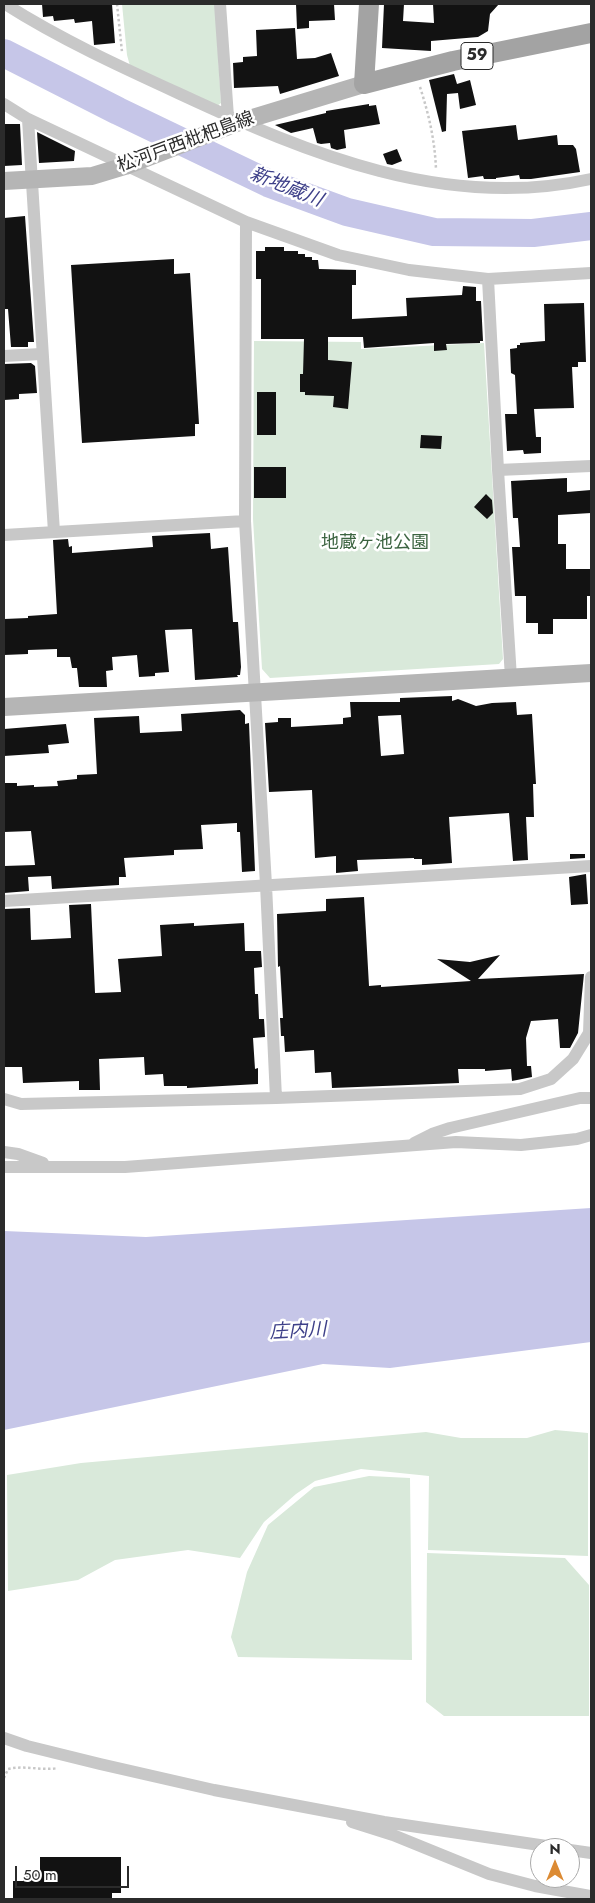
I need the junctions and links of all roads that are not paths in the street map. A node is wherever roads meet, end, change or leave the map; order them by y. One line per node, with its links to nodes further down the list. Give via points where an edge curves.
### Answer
1 (5, 4): 4 (street)
2 (220, 4): 9 (street)
3 (369, 4): 6 (main road)
4 (22, 9): 9 (street, via 123,68)
5 (591, 33): 6 (main road, 59, via 453,60)
6 (364, 84): 9 (street, 松河戸西枇杷島線)
7 (4, 104): 8 (street)
8 (28, 119): 10 (street); 11 (street)
9 (230, 122): 10 (street, 松河戸西枇杷島線); 13 (street, via 322,155 397,177 436,184 507,189)
10 (130, 164): 11 (street, 松河戸西枇杷島線, via 92,176); 14 (street)
11 (31, 179): 12 (street, 松河戸西枇杷島線); 17 (street)
12 (4, 180)
13 (591, 180)
14 (246, 222): 16 (street, via 338,255 409,270); 21 (street)
15 (591, 273): 16 (street)
16 (488, 279): 20 (street)
17 (41, 354): 18 (street); 22 (street)
18 (4, 356)
19 (591, 466): 20 (street)
20 (498, 470): 25 (street)
21 (245, 521): 22 (street); 26 (street)
22 (54, 532): 23 (street)
23 (4, 534)
24 (591, 673): 25 (street)
25 (511, 678): 26 (street)
26 (254, 692): 27 (street); 29 (street)
27 (4, 707)
28 (591, 866): 29 (street)
29 (266, 885): 30 (street); 33 (street)
30 (4, 901)
31 (591, 977): 33 (street, via 588,1033 573,1059 550,1079 520,1088)
32 (4, 1098): 33 (street, via 21,1104)
33 (276, 1098)
34 (591, 1098): 36 (street, via 450,1128)
35 (591, 1135): 36 (street, via 521,1145 456,1142)
36 (407, 1146): 38 (street, via 126,1167)
37 (4, 1152): 38 (street)
38 (50, 1166): 39 (street)
39 (4, 1167)
40 (4, 1738): 41 (street, via 214,1790)
41 (307, 1807): 42 (street); 43 (street, via 392,1835 490,1874)
42 (530, 1844)
43 (590, 1896)

